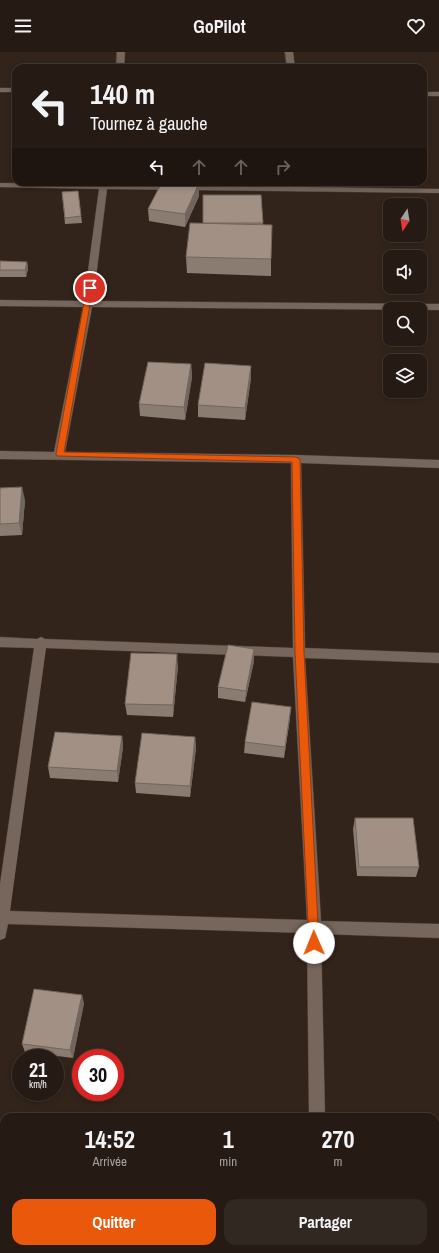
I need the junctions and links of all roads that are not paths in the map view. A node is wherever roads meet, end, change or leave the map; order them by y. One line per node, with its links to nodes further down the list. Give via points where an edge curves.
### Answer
1 (121, 52): 3 (street)
2 (289, 52): 4 (street)
3 (120, 64)
4 (290, 64)
5 (0, 90): 6 (street)
6 (12, 90)
7 (427, 94): 8 (street)
8 (439, 94)
9 (0, 185): 10 (street)
10 (12, 185)
11 (104, 186): 15 (street)
12 (200, 186): 13 (street)
13 (439, 191)
14 (0, 302): 15 (street)
15 (88, 303): 16 (street); 17 (street)
16 (439, 307)
17 (60, 454): 18 (street); 19 (street)
18 (0, 455)
19 (296, 459): 20 (street); 23 (street)
20 (439, 464)
21 (0, 642): 22 (street)
22 (41, 642): 23 (street); 25 (street)
23 (299, 652): 24 (street); 26 (street)
24 (439, 658)
25 (1, 917): 26 (street); 28 (street)
26 (314, 927): 27 (street); 29 (street)
27 (439, 931)
28 (0, 933)
29 (317, 1113)

